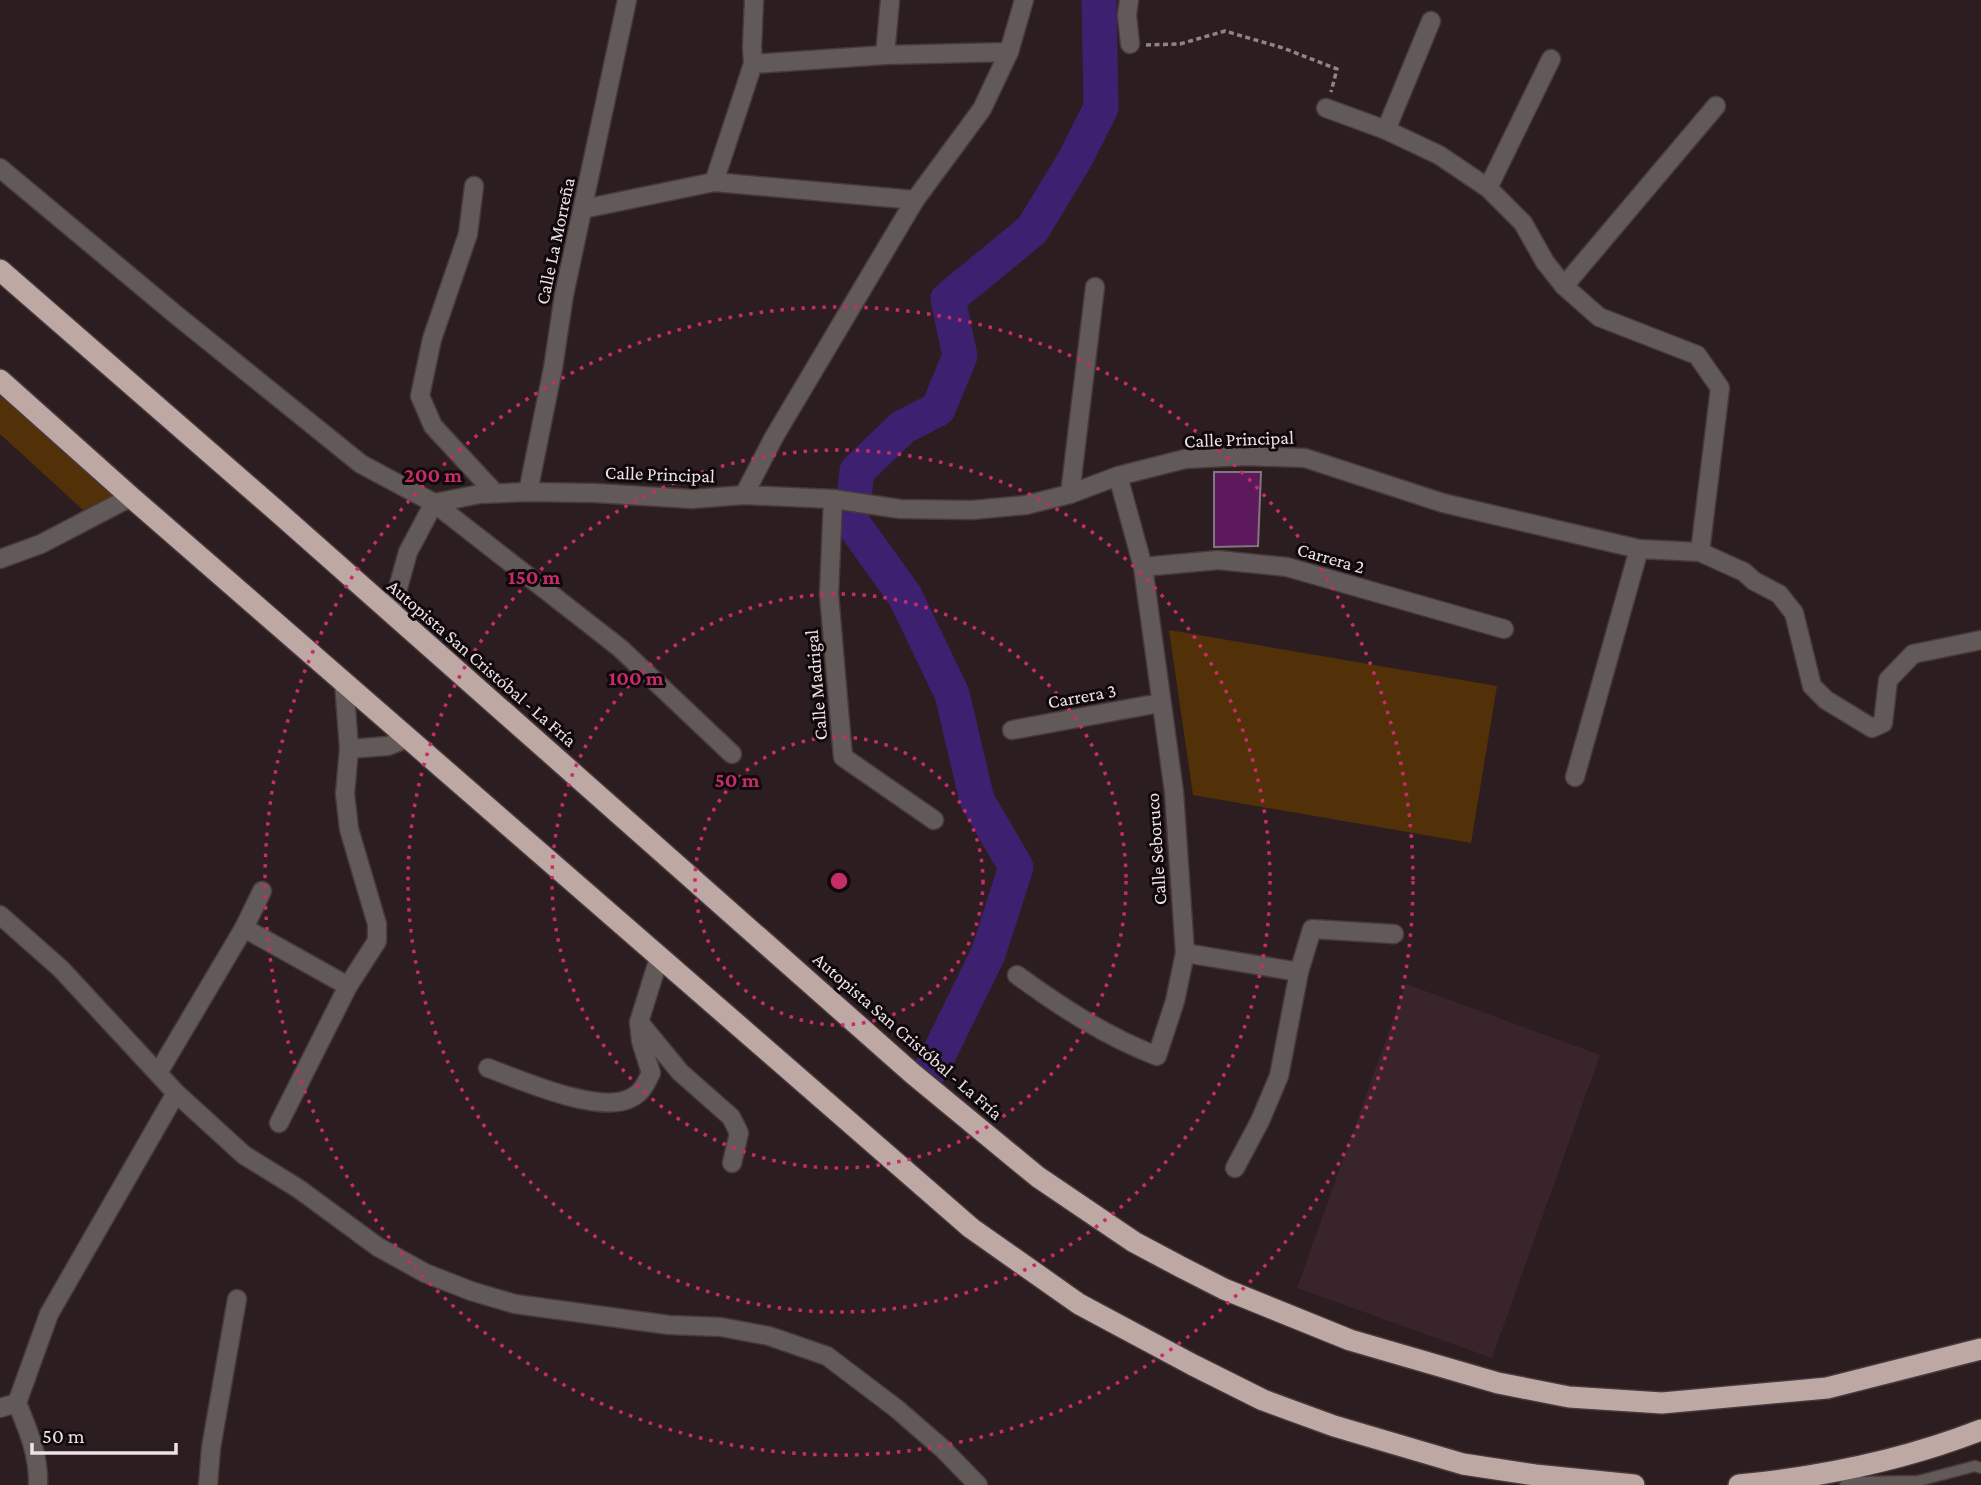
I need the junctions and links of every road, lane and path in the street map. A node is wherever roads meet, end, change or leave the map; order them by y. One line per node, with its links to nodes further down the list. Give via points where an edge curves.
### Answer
1 (628, 0): 20 (street, Calle La Morreña)
2 (754, 0): 11 (street)
3 (890, 0): 9 (street)
4 (1024, 0): 8 (street)
5 (1129, 0): 7 (street)
6 (1431, 21): 14 (street)
7 (1130, 44): 13 (path, via 1180,44 1225,31 1283,48 1337,69)
8 (1009, 52): 9 (street); 19 (street, via 982,109)
9 (885, 55): 11 (street)
10 (1551, 59): 18 (street)
11 (753, 64): 16 (street)
12 (1716, 106): 22 (street)
13 (1326, 108): 14 (street)
14 (1386, 131): 18 (street, via 1439,155)
15 (0, 168): 32 (street, via 361,464)
16 (714, 182): 19 (street); 20 (street)
17 (474, 186): 27 (street, via 468,234 432,339 420,396 433,426)
18 (1488, 188): 22 (street, via 1523,223)
19 (915, 200): 29 (street)
20 (583, 209): 26 (street, Calle La Morreña)
21 (0, 270): 37 (highway, Autopista San Cristóbal - La Fría)
22 (1564, 286): 34 (street, via 1599,317 1697,355 1720,388)
23 (1095, 287): 28 (street)
24 (0, 380): 30 (highway)
25 (1118, 476): 28 (street, Calle Principal); 33 (street, Calle Principal, via 1185,459 1306,458 1443,503); 36 (street, Calle Seboruco)
26 (528, 492): 27 (street, Calle Principal); 29 (street, Calle Principal, via 692,499)
27 (495, 493): 32 (street, Calle Principal)
28 (1070, 494): 31 (street, Calle Principal, via 1026,505 972,510 901,509)
29 (744, 495): 31 (street, Calle Principal)
30 (131, 497): 35 (street, via 41,544); 40 (highway)
31 (832, 499): 47 (street, Calle Madrigal, via 829,594 843,757)
32 (434, 503): 37 (street, via 408,552); 45 (street, via 620,648)
33 (1639, 549): 34 (street, Calle Principal); 46 (street)
34 (1700, 552): 39 (street, Calle Principal, via 1779,594 1794,613 1812,686 1872,728 1883,723 1888,680 1913,654)
35 (0, 559)
36 (1143, 567): 38 (street, Carrera 2, via 1218,560 1287,567); 41 (street, Calle Seboruco)
37 (391, 613): 65 (highway, Autopista San Cristóbal - La Fría, via 913,1074 1038,1177 1134,1242 1224,1289 1350,1340 1569,1397 1661,1404 1827,1388)
38 (1504, 629)
39 (1981, 640)
40 (344, 682): 43 (highway); 44 (street)
41 (1160, 703): 42 (street, Carrera 3); 52 (street, Calle Seboruco, via 1174,793)
42 (1012, 730)
43 (408, 738): 44 (street, via 388,746); 53 (highway)
44 (349, 749): 56 (street, via 345,794 349,829 377,925 377,941)
45 (732, 754)
46 (1575, 777)
47 (934, 820)
48 (262, 891): 50 (street)
49 (0, 915): 59 (street, via 61,969)
50 (244, 928): 56 (street); 59 (street)
51 (1394, 934): 54 (street, via 1312,929)
52 (1185, 953): 54 (street); 55 (street, Calle Seboruco, via 1157,1056 1092,1026)
53 (659, 958): 57 (street); 73 (highway, via 971,1228 1079,1304 1125,1329 1263,1400 1399,1447 1463,1464)
54 (1298, 972): 63 (street, via 1279,1076)
55 (1017, 975)
56 (348, 986): 61 (street)
57 (639, 1022): 58 (street, via 651,1073 640,1092 620,1103 579,1100); 62 (street, via 680,1072 730,1117 739,1133)
58 (488, 1068)
59 (158, 1073): 60 (street)
60 (176, 1093): 66 (street, via 49,1314); 72 (street, via 244,1155 378,1247 425,1273 515,1304 669,1325 721,1327 769,1336 827,1356 897,1409)
61 (279, 1123)
62 (732, 1163)
63 (1235, 1168)
64 (237, 1299): 71 (street)
65 (1981, 1349)
66 (9, 1406): 70 (street, via 31,1438)
67 (1981, 1430): 69 (highway)
68 (1981, 1468): 75 (lane, via 1919,1481)
69 (1800, 1482): 74 (highway)
70 (38, 1485)
71 (208, 1485)
72 (978, 1485)
73 (1634, 1485)
74 (1739, 1485)
75 (1846, 1485)

